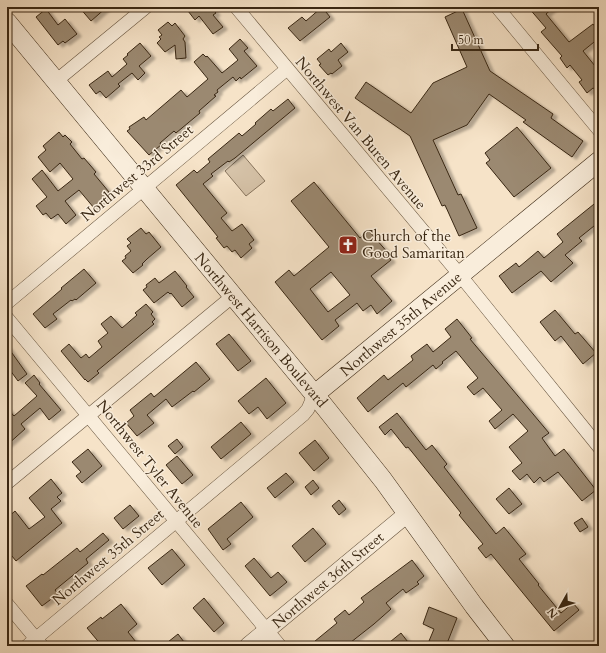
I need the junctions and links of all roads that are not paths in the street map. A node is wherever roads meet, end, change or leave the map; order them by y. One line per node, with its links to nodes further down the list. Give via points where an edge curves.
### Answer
1 (146, 7): 6 (street)
2 (236, 7): 5 (street, Northwest Van Buren Avenue)
3 (496, 7): 7 (street)
4 (7, 22): 6 (main road, Northwest Harrison Boulevard)
5 (287, 69): 9 (street, Northwest 33rd Street); 10 (street, Northwest Van Buren Avenue)
6 (56, 82): 9 (main road, Northwest Harrison Boulevard)
7 (599, 130)
8 (599, 161): 10 (main road, Northwest 35th Avenue)
9 (144, 188): 11 (main road, Northwest Harrison Boulevard); 12 (street, Northwest 33rd Street)
10 (460, 275): 14 (main road, Northwest 35th Avenue); 16 (street, Northwest Van Buren Avenue)
11 (233, 296): 14 (main road, Northwest Harrison Boulevard); 15 (street)
12 (7, 303)
13 (7, 318): 15 (street, Northwest Tyler Avenue)
14 (314, 395): 18 (main road, Northwest Harrison Boulevard, via 383,480); 19 (street, Northwest 35th Street, via 303,415)
15 (89, 416): 17 (street); 19 (street, Northwest Tyler Avenue)
16 (599, 447)
17 (7, 483)
18 (407, 514): 21 (street, Northwest 36th Street); 25 (main road, Northwest Harrison Boulevard)
19 (176, 522): 21 (street, Northwest Tyler Avenue); 22 (street, Northwest 35th Street)
20 (7, 604): 22 (street)
21 (267, 631): 23 (street, Northwest 36th Street); 24 (street, Northwest Tyler Avenue)
22 (35, 644)
23 (248, 646)
24 (280, 646)
25 (505, 646)

